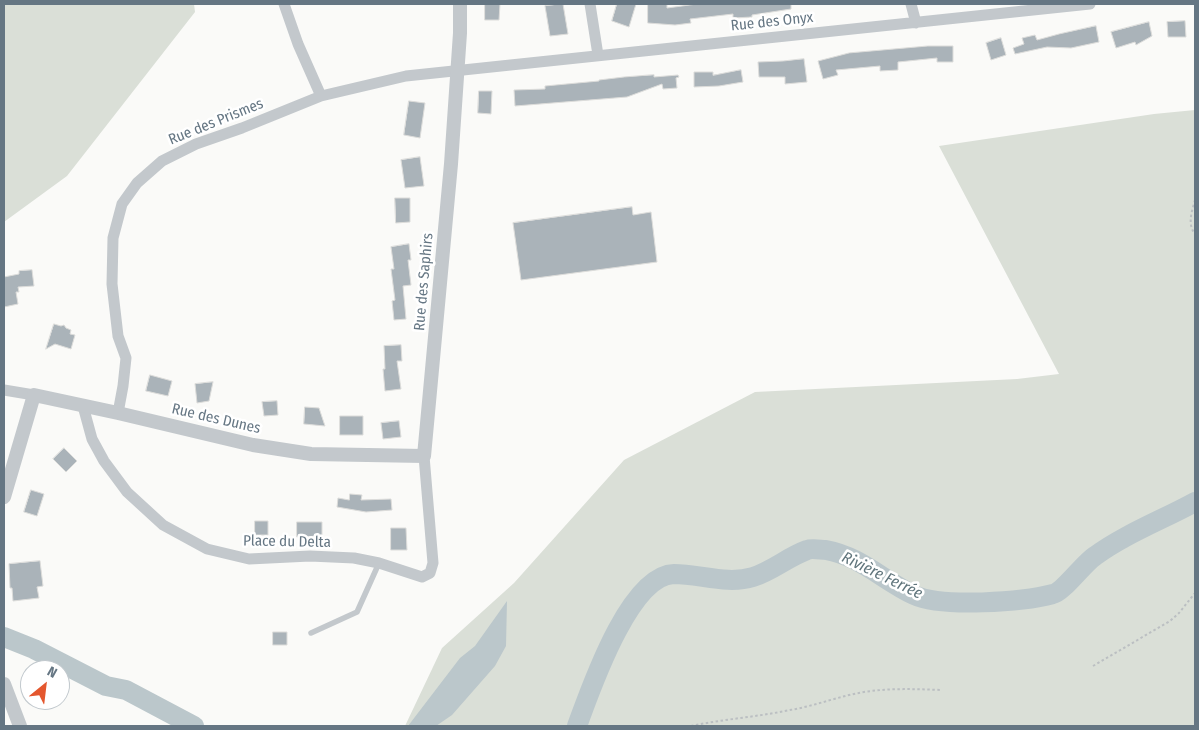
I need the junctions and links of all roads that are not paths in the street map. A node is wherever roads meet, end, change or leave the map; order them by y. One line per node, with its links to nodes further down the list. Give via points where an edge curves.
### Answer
1 (284, 4): 9 (street)
2 (460, 4): 8 (street, Rue des Saphirs)
3 (590, 4): 7 (street)
4 (911, 4): 6 (street)
5 (1090, 4): 6 (street, Rue des Onyx)
6 (916, 23): 7 (street, Rue des Onyx)
7 (598, 55): 8 (street, Rue des Onyx)
8 (457, 70): 9 (street, Rue des Prismes, via 406,76); 14 (street, Rue des Saphirs)
9 (321, 96): 13 (street, Rue des Prismes, via 196,144 162,161 138,183 122,204 113,238 113,293 118,336 126,358)
10 (4, 390): 11 (street, Rue des Dunes)
11 (34, 395): 12 (street, Rue des Dunes); 15 (street)
12 (83, 406): 13 (street, Rue des Dunes); 16 (street, Place du Delta, via 92,439 127,492 163,525 207,550 250,559 310,556)
13 (118, 413): 14 (street, Rue des Dunes, via 253,445 311,454)
14 (424, 456): 17 (street, Rue des Saphirs)
15 (4, 497)
16 (379, 563): 17 (street, Place du Delta, via 422,578 430,573); 18 (lane, via 357,612)
17 (433, 563)
18 (311, 632)
19 (4, 684): 20 (street)
20 (20, 726)

